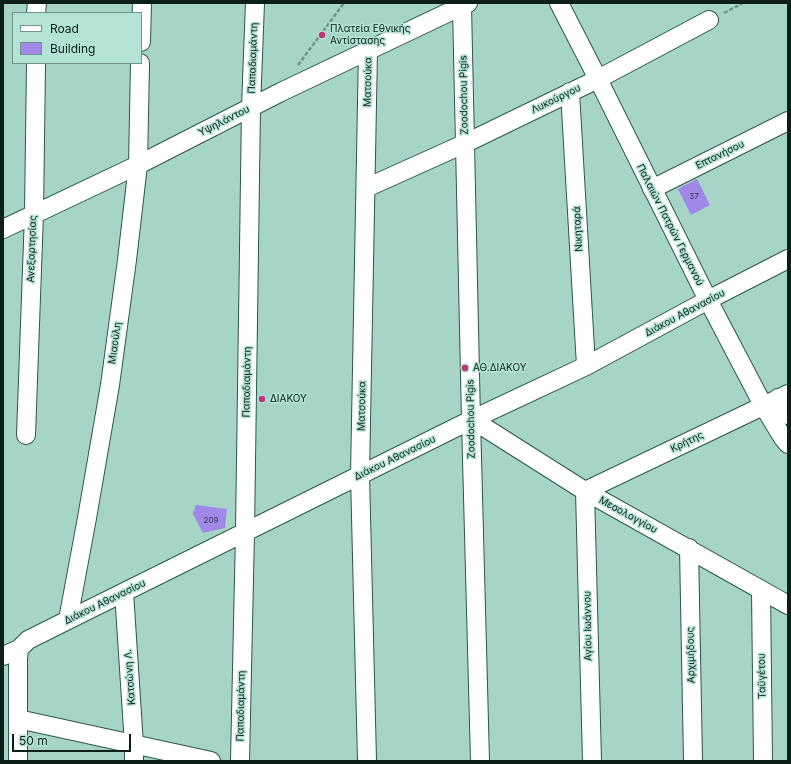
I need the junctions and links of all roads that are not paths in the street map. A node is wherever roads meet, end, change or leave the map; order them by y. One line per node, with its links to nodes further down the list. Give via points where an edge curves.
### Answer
1 (255, 3): 10 (street, Παπαδιαμάντη)
2 (559, 3): 8 (street, Παλαιών Πατρών Γερμανού)
3 (465, 4): 5 (street, Υψηλάντου); 12 (street, Zoodochou Pigis)
4 (709, 20): 8 (street, Λυκούργου)
5 (368, 50): 10 (street, Υψηλάντου); 14 (street, Ματσούκα)
6 (36, 64): 16 (street, Ανεξαρτησίας)
7 (140, 64): 13 (street, Μιαούλη)
8 (598, 79): 9 (street, Λυκούργου); 15 (street, Παλαιών Πατρών Γερμανού)
9 (570, 92): 12 (street, Λυκούργου); 20 (street, Νικηταρά)
10 (251, 107): 13 (street, Υψηλάντου); 28 (street, Παπαδιαμάντη)
11 (788, 121): 15 (street, Επτανήσου)
12 (466, 143): 14 (street, Λυκούργου); 23 (street, Zoodochou Pigis)
13 (138, 165): 16 (street, Υψηλάντου); 33 (street, Μιαούλη, via 110,385)
14 (366, 188): 26 (street, Ματσούκα)
15 (652, 188): 19 (street, Παλαιών Πατρών Γερμανού)
16 (34, 214): 17 (street, Υψηλάντου); 24 (street, Ανεξαρτησίας)
17 (3, 228)
18 (788, 259): 19 (street, Διάκου Αθανασίου)
19 (708, 300): 20 (street, Διάκου Αθανασίου); 21 (street, Παλαιών Πατρών Γερμανού)
20 (586, 366): 23 (street, Διάκου Αθανασίου)
21 (781, 397): 22 (street, Παλαιών Πατρών Γερμανού); 25 (street, Παλαιών Πατρών Γερμανού, via 783,438); 27 (street, Κρήτης)
22 (788, 415)
23 (471, 420): 26 (street, Διάκου Αθανασίου); 27 (street, Μεσολογγίου); 41 (street, Zoodochou Pigis)
24 (26, 435)
25 (788, 444)
26 (360, 475): 28 (street, Διάκου Αθανασίου); 40 (street, Ματσούκα)
27 (585, 491): 29 (street, Μεσολογγίου); 42 (street, Αγίου Ιωάννου)
28 (245, 532): 31 (street, Διάκου Αθανασίου); 39 (street, Παπαδιαμάντη)
29 (689, 548): 30 (street, Μεσολογγίου); 43 (street, Αρχιμήδους)
30 (761, 591): 32 (street, Μεσολογγίου); 44 (street, Ταϋγέτου)
31 (124, 592): 33 (street, Διάκου Αθανασίου); 36 (street, Κατσώνη Λ.)
32 (788, 605)
33 (68, 620): 34 (street, Διάκου Αθανασίου, via 28,640)
34 (11, 653): 35 (street, via 18,659)
35 (18, 719): 36 (street); 37 (street)
36 (134, 753): 38 (street)
37 (18, 761)
38 (211, 761)
39 (240, 761)
40 (367, 761)
41 (480, 761)
42 (592, 761)
43 (693, 761)
44 (763, 761)

